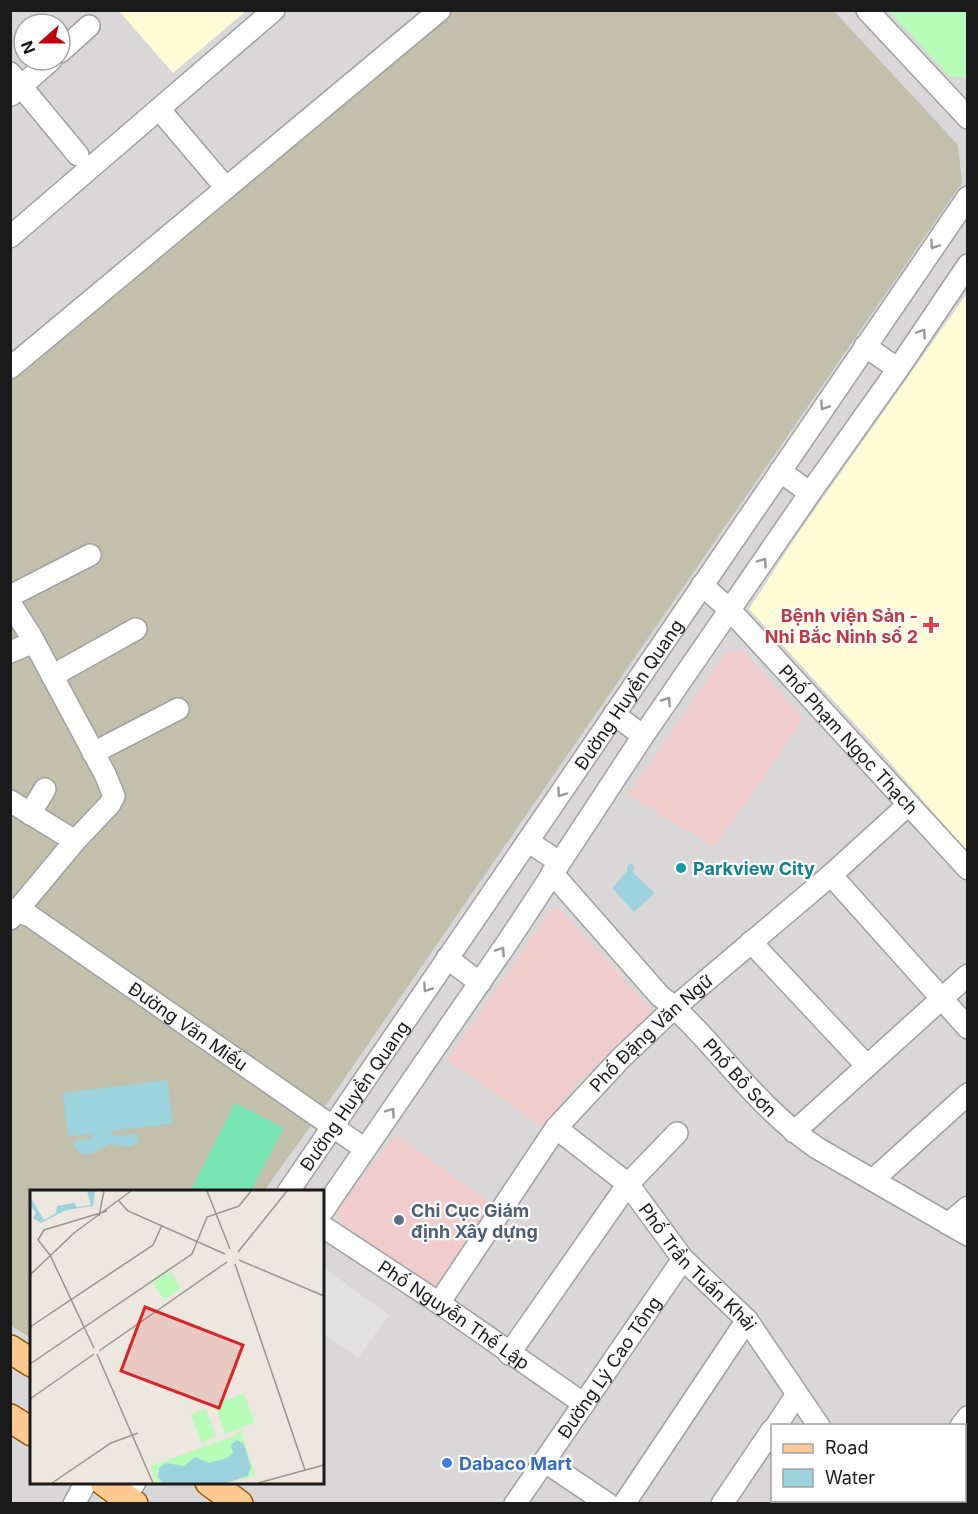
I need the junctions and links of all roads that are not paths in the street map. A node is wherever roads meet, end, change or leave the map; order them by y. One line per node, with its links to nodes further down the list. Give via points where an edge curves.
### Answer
1 (274, 10): 8 (street)
2 (440, 10): 11 (street)
3 (867, 10): 9 (street)
4 (89, 26): 5 (street)
5 (72, 41)
6 (33, 72): 7 (street)
7 (14, 85): 10 (street)
8 (159, 109): 11 (street); 13 (street)
9 (968, 118)
10 (78, 155)
11 (226, 188): 16 (street)
12 (968, 197): 15 (street, Đường Huyền Quang, one-way to 15)
13 (10, 237)
14 (968, 265): 17 (street, Đường Huyền Quang, one-way to 14)
15 (865, 346): 17 (street); 18 (street, Đường Huyền Quang, one-way to 18)
16 (10, 368)
17 (898, 369): 19 (street, Đường Huyền Quang)
18 (780, 471): 19 (street); 21 (street, Đường Huyền Quang)
19 (810, 493): 24 (street, Đường Huyền Quang, one-way to 19)
20 (90, 555): 22 (street)
21 (702, 585): 24 (street, Phố Phạm Ngọc Thạch); 30 (street, Đường Huyền Quang)
22 (10, 596)
23 (10, 603): 26 (street)
24 (730, 610): 31 (street, Đường Huyền Quang, one-way to 24); 35 (street, Phố Phạm Ngọc Thạch)
25 (136, 629): 28 (street)
26 (34, 642): 27 (street); 28 (street)
27 (10, 652)
28 (52, 676): 32 (street)
29 (178, 709): 32 (street)
30 (614, 714): 31 (street); 38 (street, Đường Huyền Quang, one-way to 38)
31 (643, 736): 39 (street, Đường Huyền Quang)
32 (93, 753): 37 (street, via 114,796)
33 (45, 789): 36 (street)
34 (10, 801): 36 (street)
35 (908, 805): 40 (street, Phố Phạm Ngọc Thạch); 41 (street, Phố Đặng Văn Ngữ)
36 (30, 814): 37 (street)
37 (75, 841): 42 (street)
38 (529, 842): 39 (street, Phố Bồ Sơn); 44 (street, Đường Huyền Quang)
39 (555, 867): 46 (street, Đường Huyền Quang, one-way to 39); 48 (street, Phố Bồ Sơn, via 660,996)
40 (968, 869)
41 (831, 874): 43 (street, Phố Đặng Văn Ngữ); 47 (street)
42 (12, 913): 52 (street, Đường Văn Miếu, via 30,916)
43 (751, 942): 48 (street, Phố Đặng Văn Ngữ); 50 (street)
44 (447, 958): 46 (street); 52 (street, Đường Huyền Quang, one-way to 52)
45 (968, 975): 47 (street)
46 (480, 983): 56 (street, Đường Huyền Quang, one-way to 46)
47 (941, 999): 49 (street); 50 (street)
48 (675, 1007): 53 (street, Phố Đặng Văn Ngữ); 54 (street, Phố Bồ Sơn)
49 (968, 1028)
50 (867, 1066): 54 (street)
51 (968, 1094): 57 (street)
52 (332, 1128): 56 (street, Đường Văn Miếu); 59 (street, Đường Huyền Quang)
53 (556, 1128): 58 (street, Phố Trần Tuấn Khải); 66 (street, Phố Đặng Văn Ngữ)
54 (794, 1132): 57 (street, Phố Bồ Sơn)
55 (677, 1133): 58 (street)
56 (365, 1149): 61 (street, Đường Huyền Quang)
57 (874, 1179): 62 (street, Phố Bồ Sơn)
58 (628, 1184): 65 (street, Phố Trần Tuấn Khải); 69 (street)
59 (289, 1190)
60 (968, 1207): 62 (street)
61 (324, 1209)
62 (948, 1224): 64 (street, Phố Bồ Sơn)
63 (324, 1227): 66 (street, Phố Nguyễn Thế Lập)
64 (968, 1235)
65 (683, 1260): 67 (street, Phố Trần Tuấn Khải); 72 (street, Đường Lý Cao Tông)
66 (439, 1303): 69 (street, Phố Nguyễn Thế Lập)
67 (747, 1320): 71 (street, Phố Trần Tuấn Khải); 85 (street)
68 (10, 1349): 70 (main road)
69 (509, 1354): 72 (street, Phố Nguyễn Thế Lập)
70 (30, 1362)
71 (797, 1394): 74 (street); 75 (street, Phố Trần Tuấn Khải)
72 (584, 1404): 78 (street, Đường Lý Cao Tông)
73 (10, 1418): 76 (main road)
74 (777, 1424)
75 (818, 1424)
76 (30, 1431)
77 (771, 1431): 86 (street)
78 (544, 1461): 83 (street, Đường Lý Cao Tông); 84 (street)
79 (85, 1484): 81 (street)
80 (212, 1484): 82 (main road)
81 (74, 1503)
82 (239, 1503)
83 (515, 1503)
84 (608, 1503)
85 (624, 1503)
86 (722, 1503)

